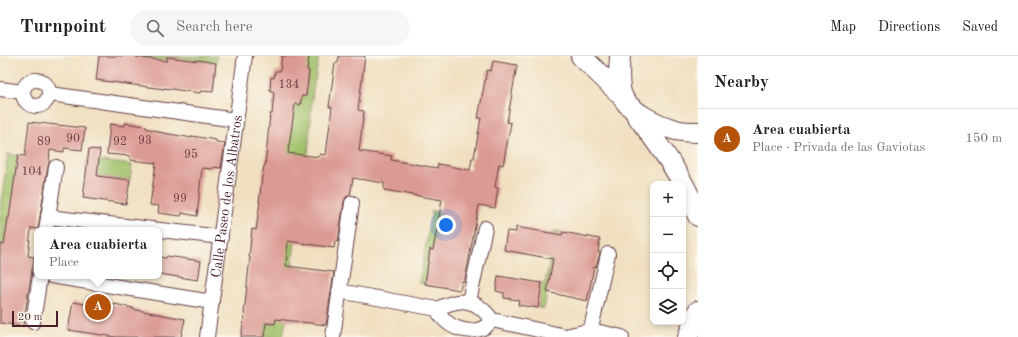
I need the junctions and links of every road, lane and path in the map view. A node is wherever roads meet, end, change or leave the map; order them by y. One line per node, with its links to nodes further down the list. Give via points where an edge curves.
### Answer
1 (245, 56): 8 (street, Calle Paseo de los Albatros)
2 (581, 56): 7 (main road)
3 (620, 56): 7 (main road, via 619,76)
4 (0, 89): 5 (street)
5 (23, 92): 6 (street, via 28,83 37,80 47,85); 6 (street, via 26,102 35,107 45,104)
6 (50, 94): 8 (street)
7 (628, 103): 9 (main road, via 653,121 677,130); 12 (main road, via 668,158)
8 (236, 120): 17 (street, Calle Paseo de los Albatros)
9 (698, 132)
10 (56, 167): 13 (street)
11 (352, 203): 21 (street)
12 (696, 203)
13 (47, 223): 14 (street)
14 (97, 227)
15 (484, 228): 22 (street)
16 (162, 232): 17 (street)
17 (221, 237): 23 (street, Calle Paseo de los Albatros)
18 (608, 254): 29 (street)
19 (39, 279): 27 (street)
20 (70, 279): 23 (street)
21 (340, 291): 24 (street); 32 (street)
22 (469, 301): 24 (street, via 455,302); 26 (street, via 480,306)
23 (212, 302): 31 (street, Calle Paseo de los Albatros)
24 (437, 309): 28 (street, via 442,318)
25 (698, 311): 34 (main road)
26 (492, 320): 28 (street, via 486,327); 30 (street)
27 (32, 322)
28 (462, 334)
29 (590, 334): 30 (street); 33 (street)
30 (567, 336)
31 (207, 337)
32 (333, 337)
33 (622, 337)
34 (688, 337)

